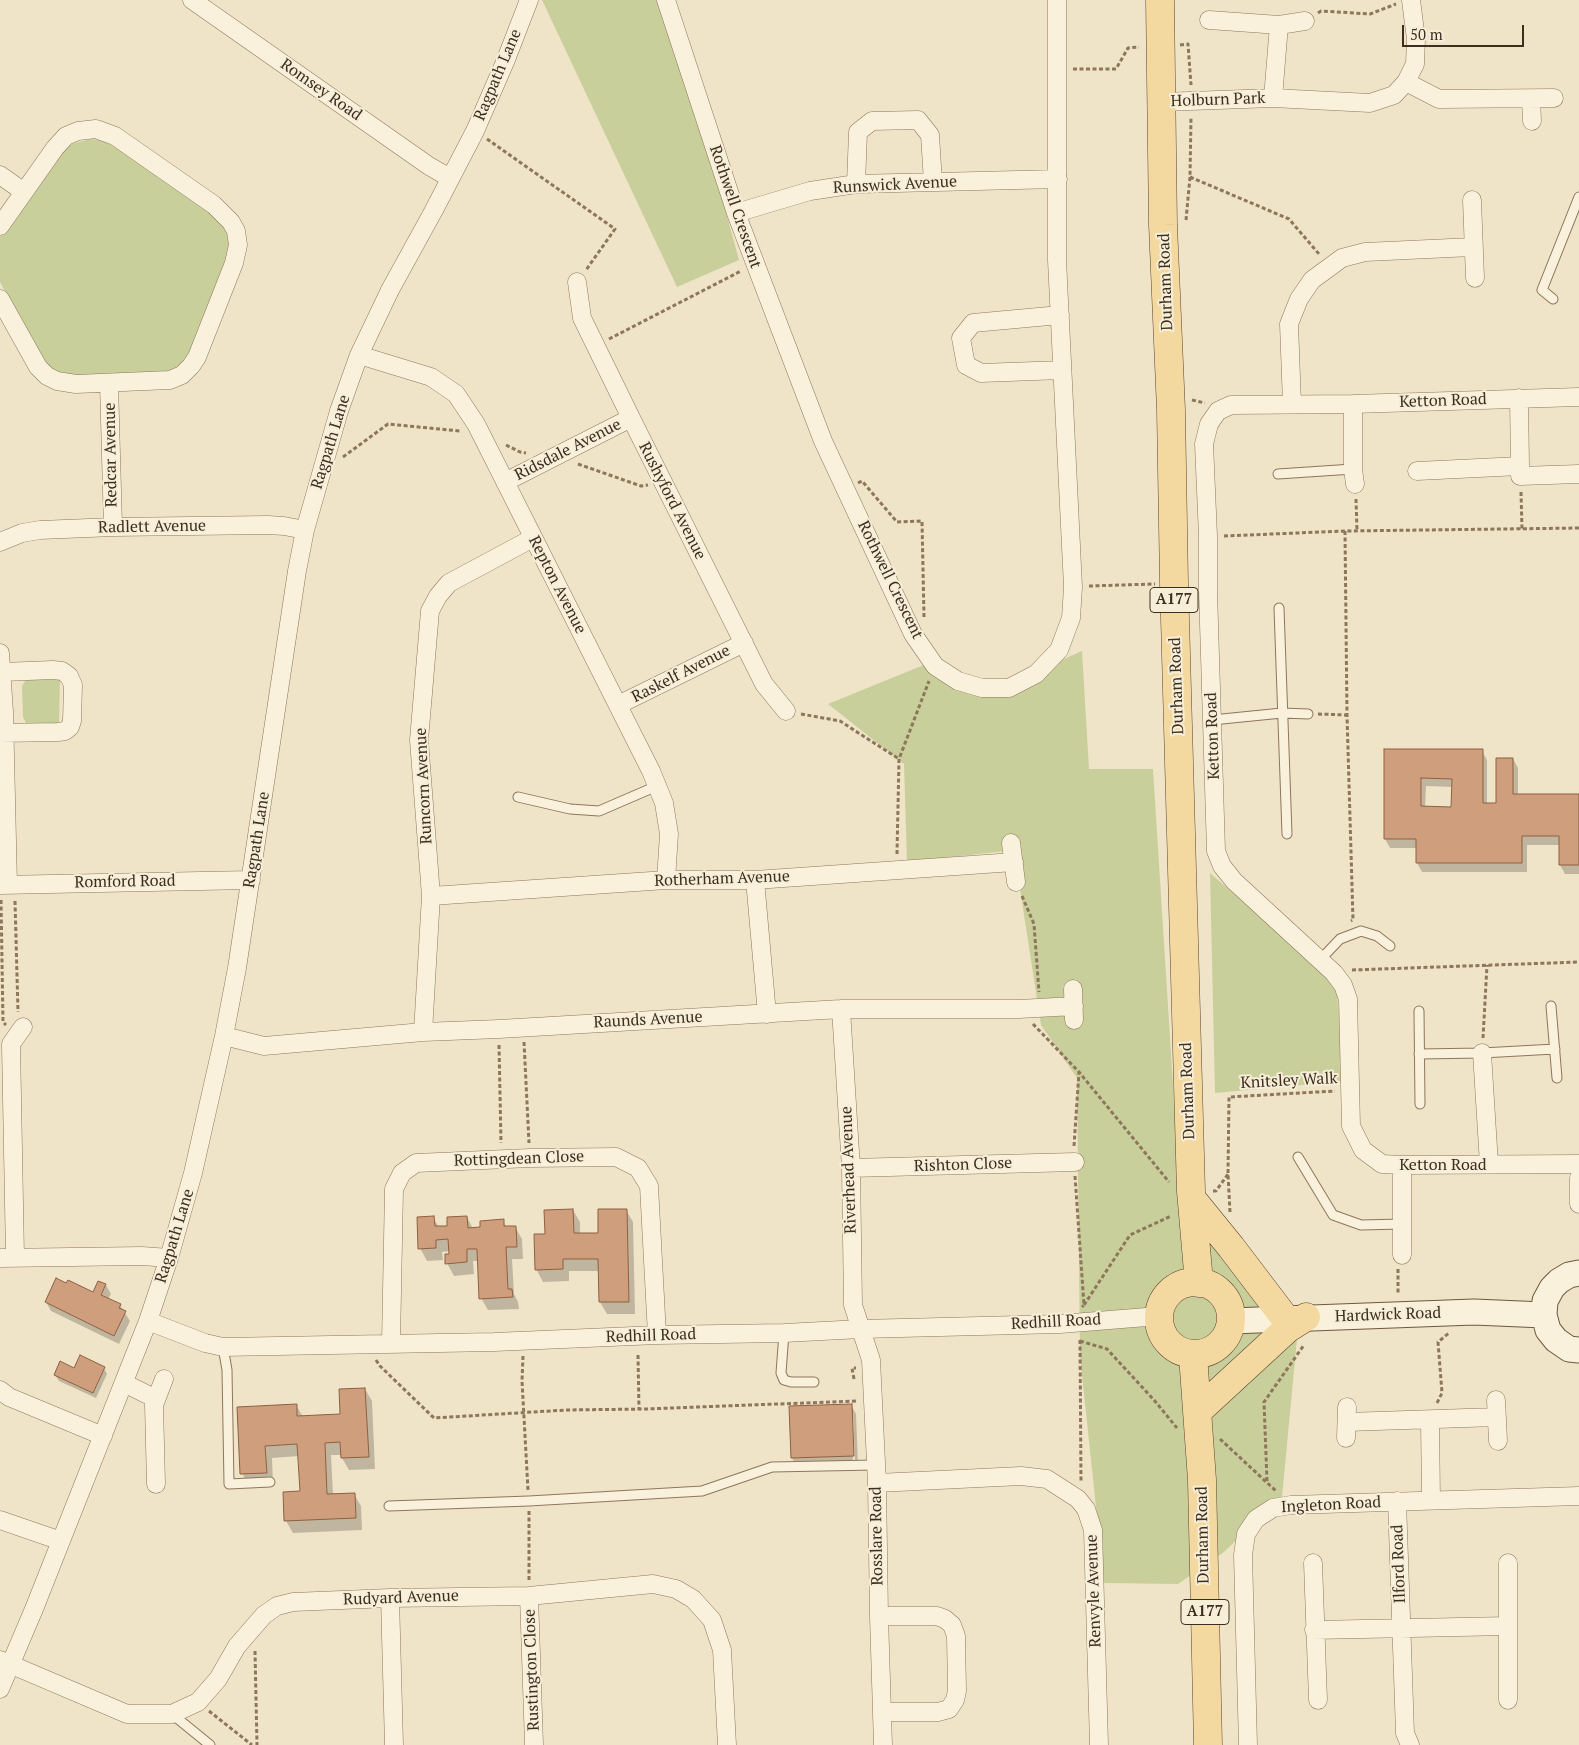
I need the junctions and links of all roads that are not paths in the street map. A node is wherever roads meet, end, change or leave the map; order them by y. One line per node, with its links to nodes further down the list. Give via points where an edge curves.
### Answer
1 (192, 0): 17 (street, Romsey Road)
2 (529, 0): 17 (street, Ragpath Lane, via 475,131)
3 (666, 0): 24 (street, Rothwell Crescent)
4 (1057, 0): 18 (street, Rothwell Crescent)
5 (1160, 0): 14 (main road, Durham Road / A177)
6 (1404, 2): 10 (street, Holburn Park, via 1416,39 1415,64)
7 (1209, 20): 9 (street)
8 (1305, 21): 9 (street)
9 (1279, 25): 11 (street, Holburn Park)
10 (1406, 82): 11 (street, Holburn Park, via 1394,95 1370,103); 13 (street, via 1439,98)
11 (1273, 98): 14 (street, Holburn Park)
12 (1554, 98): 13 (street)
13 (1531, 99): 15 (street)
14 (1162, 102): 93 (main road, Durham Road / A177, via 1171,410)
15 (1532, 121)
16 (0, 175): 21 (street)
17 (450, 178): 32 (street, Ragpath Lane)
18 (1058, 179): 19 (street, Runswick Avenue); 31 (street, Rothwell Crescent)
19 (934, 182): 20 (street, Runswick Avenue); 20 (street, via 930,135 918,120 872,121 858,132)
20 (856, 184): 24 (street, Runswick Avenue, via 810,191)
21 (24, 192): 25 (street); 34 (street, via 66,136 96,129 115,136 214,205 236,231 238,245 234,263 191,366 170,380)
22 (1579, 197): 30 (lane, via 1542,290)
23 (1472, 200): 26 (street)
24 (736, 213): 33 (street, Rothwell Crescent, via 823,441 913,634 935,666 958,681 982,688 1009,688 1036,674 1060,650 1071,618 1073,587)
25 (0, 226)
26 (1472, 247): 27 (street); 37 (street, via 1365,252 1342,258 1312,280 1299,299 1289,324)
27 (1474, 278)
28 (576, 282): 39 (street, Rushyford Avenue, via 582,318)
29 (0, 298): 34 (street, via 38,367 47,376 66,383)
30 (1553, 299)
31 (1060, 315): 33 (street, Rothwell Crescent); 33 (street, via 973,323 961,338 966,365 981,373)
32 (359, 356): 45 (street, Repton Avenue, via 431,377 456,394 476,424); 47 (street, Ragpath Lane, via 339,411)
33 (1062, 370)
34 (110, 384): 46 (street, Redcar Avenue)
35 (1579, 397): 36 (street, Ketton Road)
36 (1518, 398): 38 (street, Ketton Road); 40 (street)
37 (1292, 404): 38 (street, Ketton Road); 58 (street, Ketton Road, via 1231,405 1218,411 1209,424 1204,444)
38 (1353, 404): 44 (street)
39 (630, 418): 45 (street, Ridsdale Avenue); 51 (street, Rushyford Avenue)
40 (1520, 471): 41 (street); 43 (street)
41 (1417, 472)
42 (1278, 474): 44 (lane)
43 (1579, 474)
44 (1354, 477)
45 (506, 482): 48 (street, Repton Avenue)
46 (113, 527): 47 (street, Radlett Avenue, via 268,525); 49 (street, Radlett Avenue, via 40,530)
47 (305, 530): 65 (street, Ragpath Lane, via 296,570)
48 (533, 538): 54 (street, Repton Avenue); 70 (street, Runcorn Avenue, via 449,583 430,611 419,740)
49 (0, 542)
50 (1279, 608): 56 (lane)
51 (744, 643): 54 (street, Raskelf Avenue); 55 (street, Rushyford Avenue, via 764,684)
52 (0, 653): 53 (street)
53 (2, 672): 59 (street); 59 (street, via 53,670 69,676 73,685 72,721 65,731)
54 (618, 705): 60 (street, Repton Avenue)
55 (786, 711)
56 (1282, 713): 57 (lane); 58 (lane); 62 (lane)
57 (1308, 714)
58 (1212, 720): 72 (street, Ketton Road, via 1216,851 1222,866 1234,881)
59 (2, 733): 69 (street)
60 (657, 786): 61 (lane, via 599,812); 66 (street, Repton Avenue, via 664,803 669,834)
61 (518, 797)
62 (1287, 834)
63 (1011, 843): 64 (street)
64 (1014, 862): 67 (street, Rotherham Avenue); 68 (street)
65 (250, 880): 69 (street, Romford Road); 80 (street, Ragpath Lane)
66 (666, 880): 67 (street, Rotherham Avenue); 70 (street, Rotherham Avenue)
67 (755, 880): 77 (street)
68 (1016, 882)
69 (6, 885)
70 (431, 896): 79 (street, Runcorn Avenue)
71 (1390, 946): 72 (lane, via 1377,936 1361,931 1340,939)
72 (1320, 960): 90 (street, Ketton Road, via 1343,985 1348,999 1351,1126 1363,1150 1382,1164)
73 (1074, 1005): 75 (street, Raunds Avenue, via 1019,1009)
74 (1551, 1006): 81 (lane)
75 (841, 1010): 77 (street, Raunds Avenue); 91 (street, Riverhead Avenue)
76 (1419, 1010): 83 (lane)
77 (767, 1014): 79 (street, Raunds Avenue)
78 (21, 1031): 97 (street, via 12,1044)
79 (423, 1032): 80 (street, Raunds Avenue, via 264,1046)
80 (224, 1036): 98 (street, Ragpath Lane, via 194,1173)
81 (1555, 1049): 82 (lane); 84 (lane)
82 (1482, 1053): 83 (lane); 88 (street)
83 (1419, 1054): 85 (lane)
84 (1558, 1078)
85 (1420, 1104)
86 (1298, 1157): 95 (lane, via 1333,1215 1361,1225)
87 (1075, 1161): 91 (street, Rishton Close)
88 (1489, 1164): 89 (street, Ketton Road); 90 (street, Ketton Road)
89 (1579, 1164)
90 (1402, 1165): 95 (street)
91 (851, 1168): 106 (street, Riverhead Avenue, via 853,1305)
92 (1579, 1178): 94 (street)
93 (1184, 1200): 100 (main road, Durham Road / A177); 103 (main road)
94 (1579, 1204)
95 (1402, 1224): 96 (street)
96 (1402, 1255)
97 (8, 1258): 98 (street)
98 (170, 1258): 104 (street, Ragpath Lane)
99 (1579, 1273): 101 (street, via 1559,1281 1552,1288 1545,1301)
100 (1199, 1283): 102 (main road, via 1174,1289 1161,1305); 105 (main road, via 1217,1290 1225,1298)
101 (1544, 1315): 103 (street, Hardwick Road, via 1474,1312); 111 (street, via 1548,1330 1556,1340 1569,1349)
102 (1159, 1316): 106 (street, Redhill Road, via 1082,1314); 112 (main road, via 1162,1334 1171,1346)
103 (1305, 1317): 105 (street, Hardwick Road); 118 (main road, via 1287,1329)
104 (148, 1321): 110 (street, Redhill Road); 115 (street, Ragpath Lane)
105 (1232, 1321): 112 (main road, via 1223,1342 1213,1350)
106 (861, 1329): 107 (street, Redhill Road); 123 (street, Rosslare Road, via 871,1360)
107 (784, 1333): 108 (street, Redhill Road); 114 (lane, via 781,1373 784,1380)
108 (657, 1335): 109 (street, Redhill Road); 109 (street, Rottingdean Close, via 650,1186 638,1168 616,1157 530,1158 416,1162 402,1173 394,1189)
109 (391, 1343): 110 (street, Redhill Road)
110 (223, 1347): 124 (lane, via 227,1370 229,1484)
111 (1579, 1350)
112 (1193, 1355): 118 (main road, Durham Road / A177)
113 (164, 1379): 117 (street)
114 (814, 1382)
115 (124, 1383): 117 (street); 121 (street, Ragpath Lane)
116 (0, 1390): 121 (street, via 9,1397)
117 (156, 1399): 126 (street)
118 (1198, 1410): 153 (main road, Durham Road / A177)
119 (1430, 1420): 120 (street); 122 (street, via 1496,1409); 128 (street)
120 (1347, 1422)
121 (103, 1436): 132 (street, Ragpath Lane)
122 (1498, 1441)
123 (875, 1465): 125 (street, Rosslare Road); 130 (lane, via 772,1466 702,1491)
124 (270, 1482)
125 (877, 1483): 137 (street, Rosslare Road); 152 (street, Renvyle Avenue, via 1021,1476 1047,1479 1078,1499 1086,1509 1093,1530)
126 (156, 1484)
127 (1579, 1496): 128 (street, Ingleton Road)
128 (1431, 1500): 129 (street, Ingleton Road)
129 (1397, 1501): 139 (street, Ilford Road); 154 (street, Ingleton Road, via 1273,1508 1256,1519 1246,1534 1243,1554)
130 (389, 1506)
131 (0, 1520): 132 (street)
132 (61, 1541): 141 (street, Ragpath Lane)
133 (1313, 1563): 140 (street)
134 (1508, 1563): 138 (street)
135 (529, 1596): 136 (street, Rudyard Avenue); 149 (street, Rustington Close); 150 (street, Rudyard Avenue, via 653,1584 676,1589 693,1599 712,1620 722,1650)
136 (390, 1598): 146 (street, Rudyard Avenue, via 293,1602 277,1606 264,1615 237,1646 218,1679 198,1702); 148 (street)
137 (879, 1616): 145 (street, Rosslare Road); 145 (street, via 937,1616 952,1625 956,1636 958,1690 949,1709 938,1712)
138 (1508, 1626): 139 (street, Ilford Road); 144 (street)
139 (1400, 1628): 140 (street, Ilford Road); 155 (street, Ilford Road, via 1405,1734)
140 (1314, 1630): 143 (street)
141 (5, 1661): 142 (street, Ragpath Lane); 146 (street, Rudyard Avenue, via 126,1714)
142 (0, 1689)
143 (1318, 1700)
144 (1508, 1700)
145 (882, 1712): 151 (street, Rosslare Road)
146 (172, 1714): 147 (lane)
147 (210, 1745)
148 (394, 1745)
149 (534, 1745)
150 (727, 1745)
151 (883, 1745)
152 (1099, 1745)
153 (1208, 1745)
154 (1248, 1745)
155 (1410, 1745)

